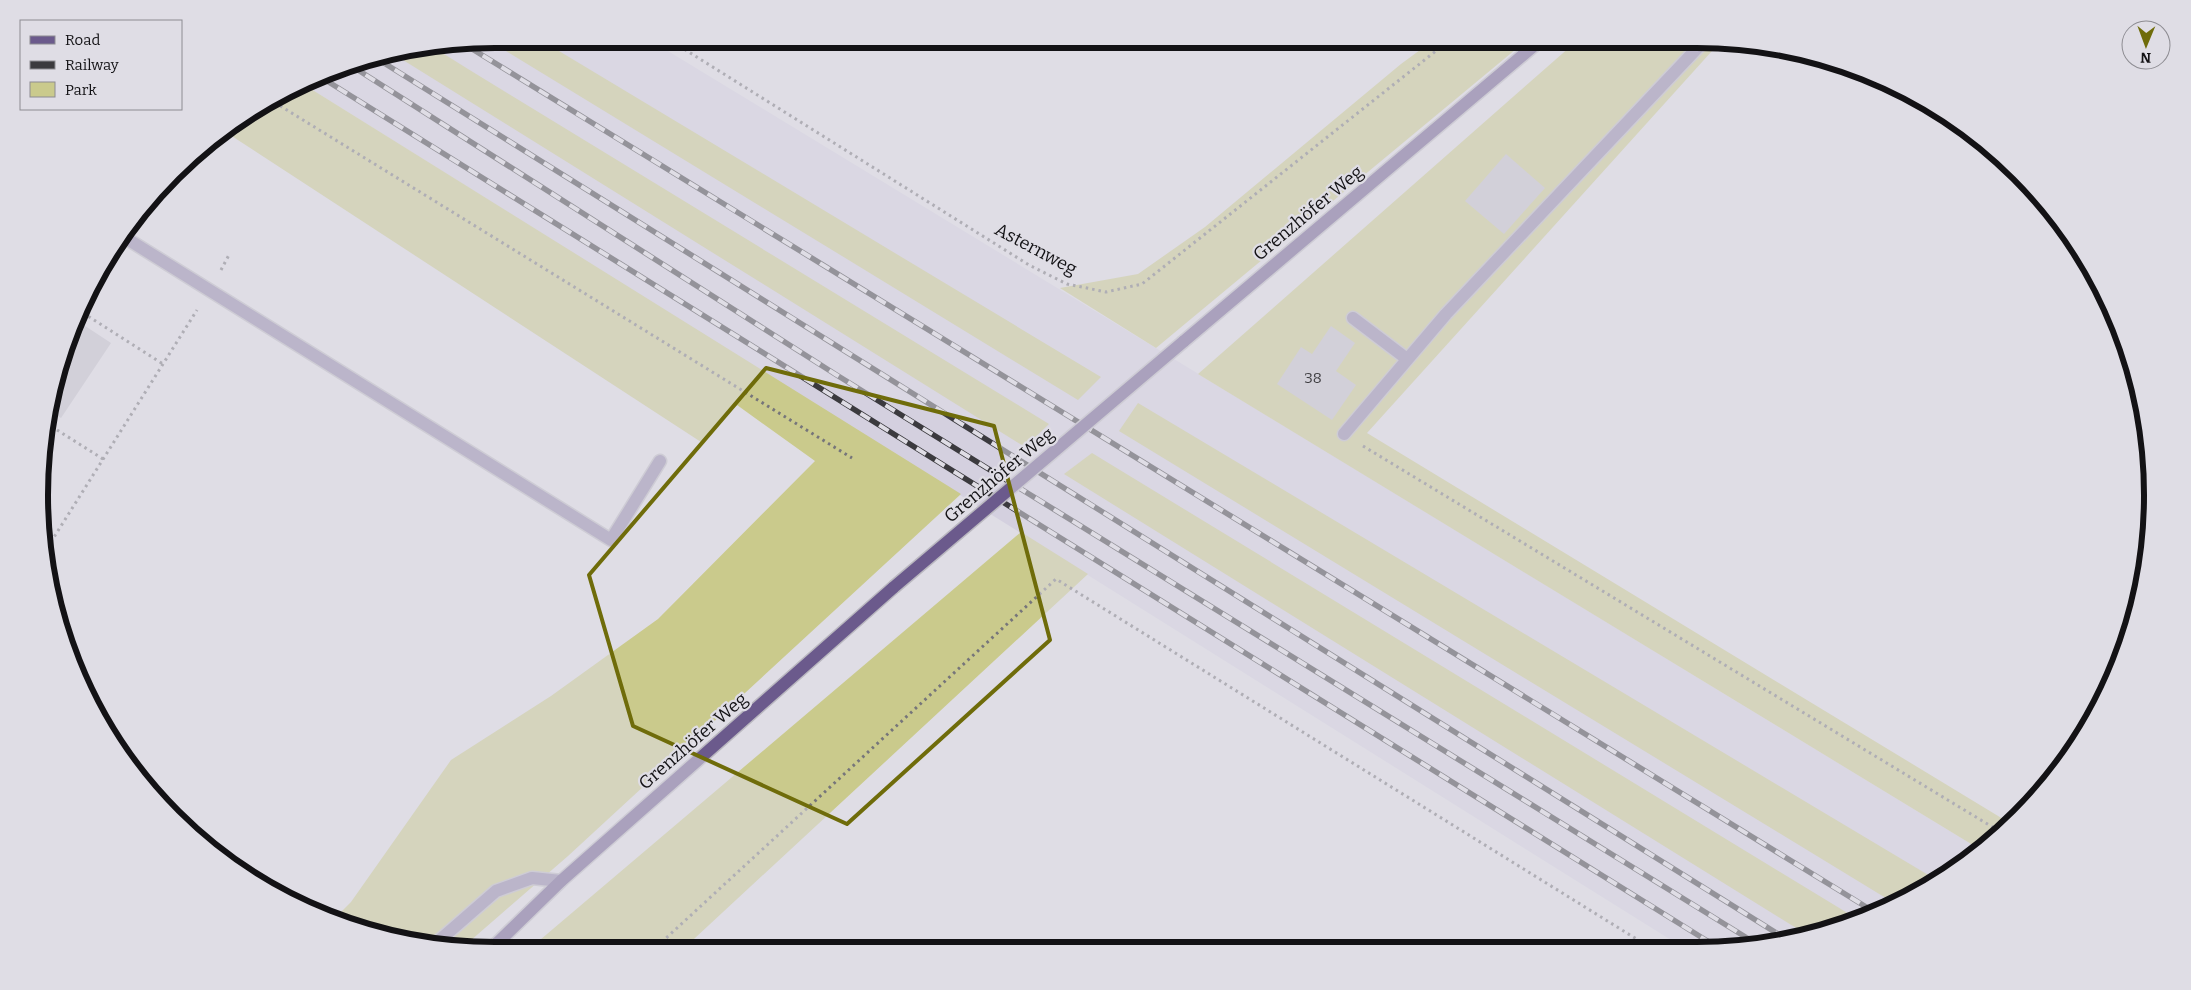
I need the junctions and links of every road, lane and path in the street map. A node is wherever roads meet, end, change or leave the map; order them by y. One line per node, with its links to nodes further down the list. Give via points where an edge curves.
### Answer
1 (682, 48): 2 (path, Asternweg, via 1029,265 1067,284 1106,292 1142,284)
2 (1440, 48)
3 (1531, 48): 20 (main road, Grenzhöfer Weg, bridge, via 894,587)
4 (1696, 48): 11 (lane)
5 (277, 104): 15 (path)
6 (128, 239): 8 (lane)
7 (230, 253): 8 (path)
8 (210, 291): 12 (path); 17 (lane, via 611,540)
9 (86, 314): 12 (path)
10 (1353, 318): 11 (lane)
11 (1407, 359): 14 (lane)
12 (163, 364): 16 (path)
13 (53, 427): 16 (path)
14 (1344, 434): 19 (path)
15 (852, 458)
16 (104, 459): 18 (path)
17 (660, 462)
18 (50, 540)
19 (1994, 828)
20 (562, 881): 21 (lane, via 532,878 496,891); 22 (main road, Grenzhöfer Weg)
21 (440, 939)
22 (498, 942)
23 (662, 942): 24 (path, via 1056,579)
24 (1641, 942)

